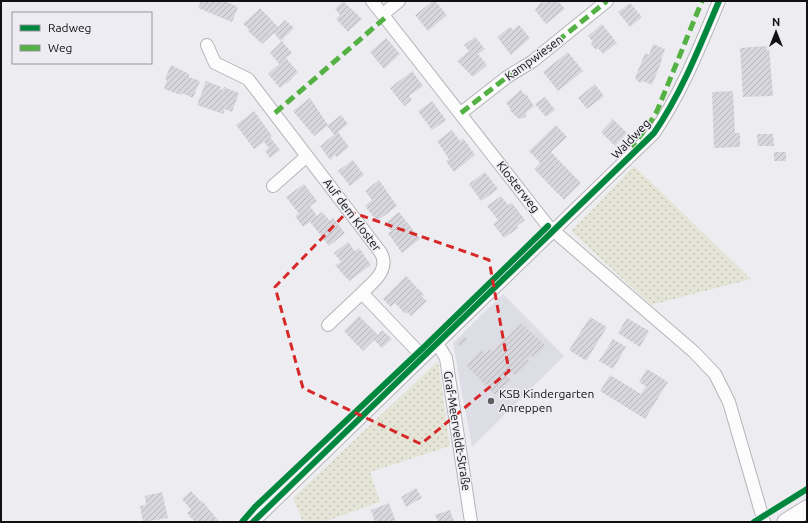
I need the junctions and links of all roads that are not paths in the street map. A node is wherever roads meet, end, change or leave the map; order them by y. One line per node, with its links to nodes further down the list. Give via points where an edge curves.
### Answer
1 (372, 1): 5 (street, Klosterweg)
2 (399, 1): 5 (street)
3 (607, 1): 7 (street, Kampwiesen, via 533,62 507,77)
4 (719, 1): 10 (street, Waldweg, via 692,65 669,111 654,133)
5 (383, 14): 7 (street, Klosterweg)
6 (207, 45): 8 (street, Auf dem Kloster, via 215,63 248,79)
7 (461, 113): 10 (street, Klosterweg, via 548,226)
8 (307, 156): 9 (street); 11 (street, Auf dem Kloster, via 383,257 380,275)
9 (273, 186)
10 (554, 230): 13 (street); 18 (street, Klosterweg, via 694,352 715,374 730,402)
11 (362, 294): 12 (street, Auf dem Kloster); 14 (street)
12 (328, 325)
13 (437, 343): 14 (street); 17 (street, Graf-Meerveldt-Straße, via 446,358)
14 (422, 357): 16 (street)
15 (807, 509): 19 (main road)
16 (253, 522)
17 (471, 522)
18 (764, 522)
19 (786, 522)

